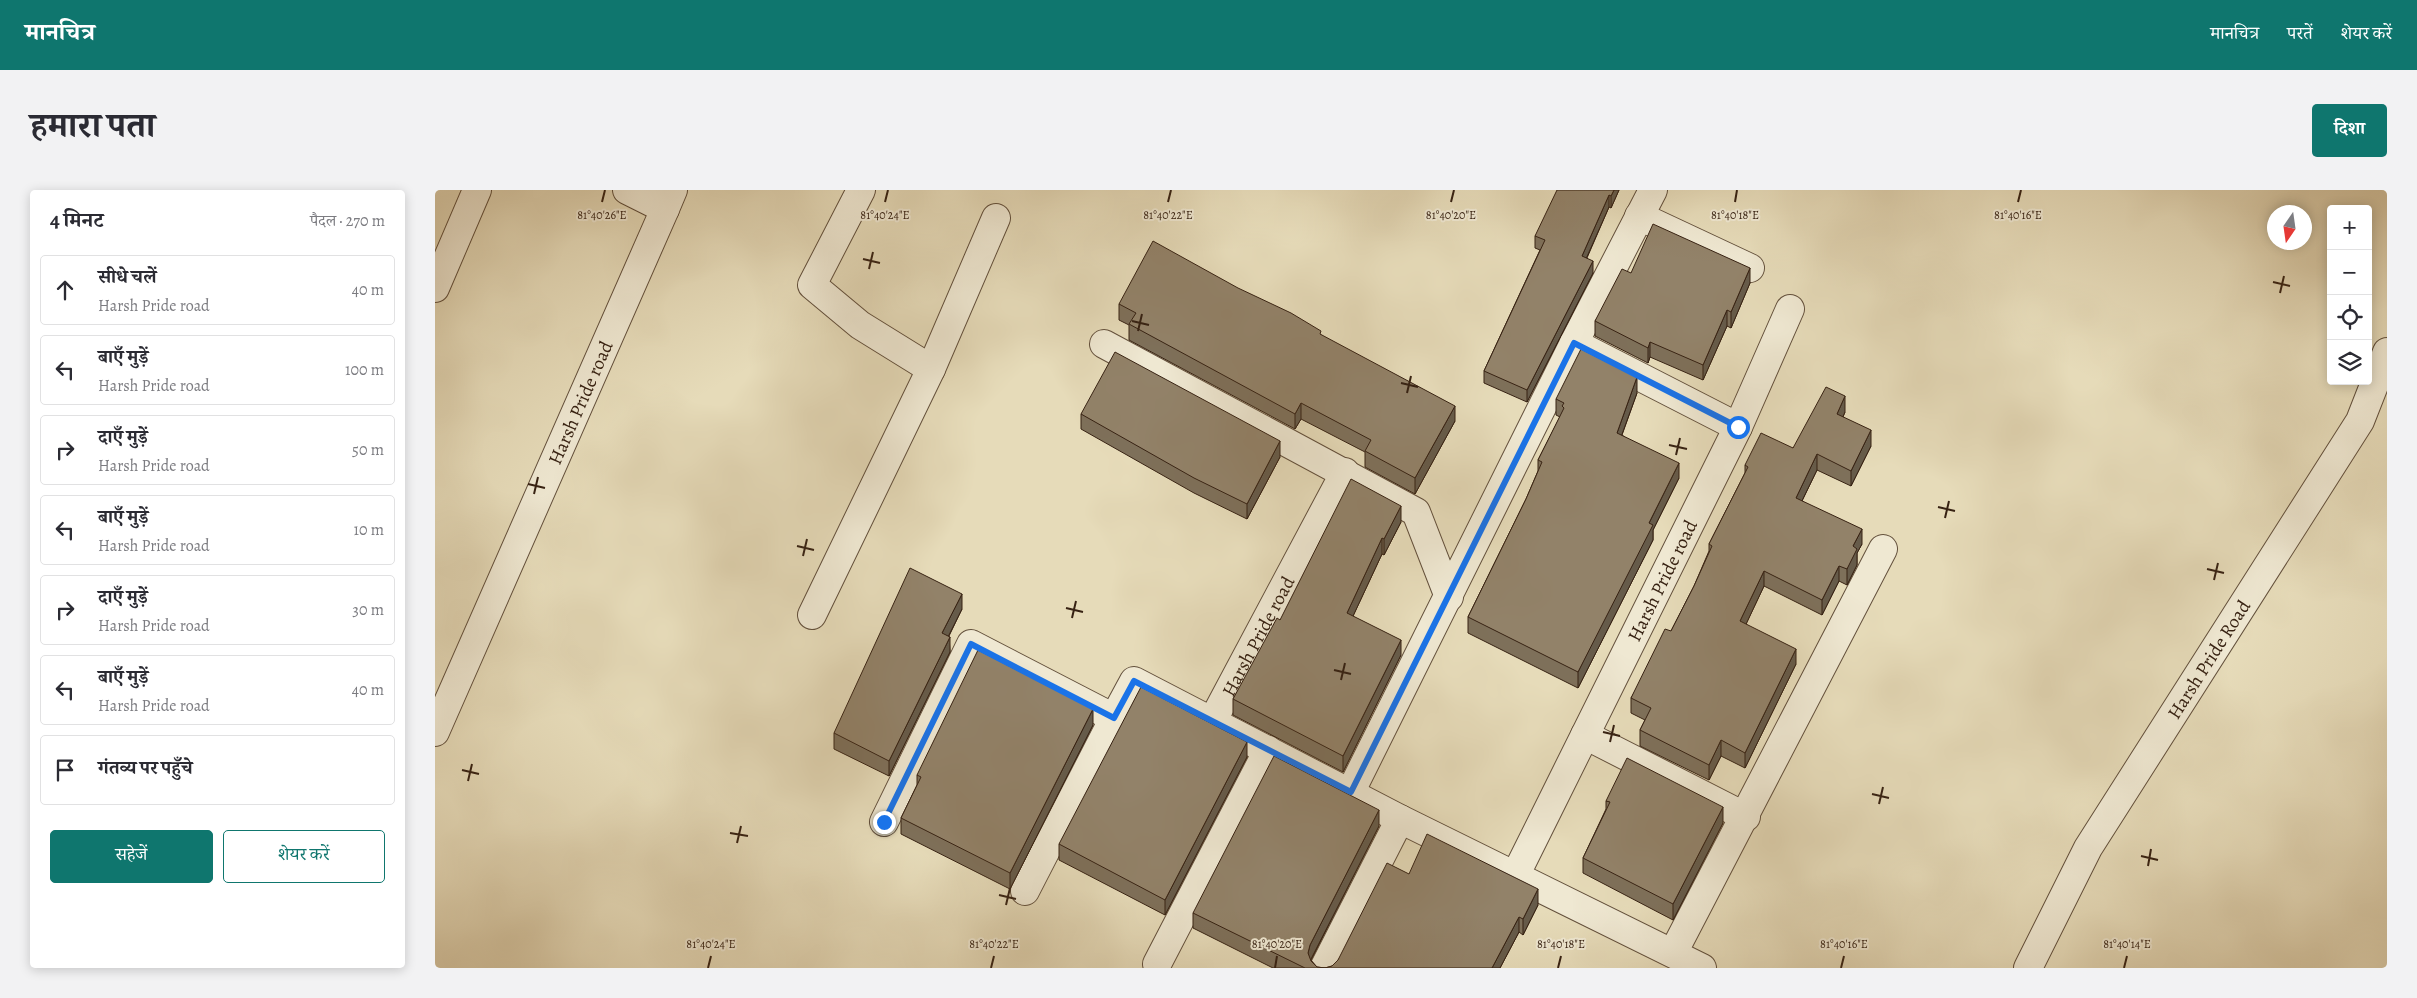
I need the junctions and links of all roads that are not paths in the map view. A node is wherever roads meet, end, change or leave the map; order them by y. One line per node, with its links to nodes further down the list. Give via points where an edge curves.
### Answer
1 (477, 190): 9 (street)
2 (627, 190): 5 (street, Harsh Pride road)
3 (861, 190): 14 (street, via 812,285 860,325)
4 (1653, 190): 6 (street)
5 (669, 199): 22 (street, Harsh Pride road)
6 (1639, 216): 8 (street); 11 (street)
7 (996, 218): 14 (street)
8 (1750, 268)
9 (435, 288)
10 (1790, 309): 15 (street, Harsh Pride road)
11 (1574, 343): 15 (street); 18 (street)
12 (1104, 344): 16 (street)
13 (2387, 352): 35 (street, Harsh Pride Road, via 2360,421 2088,848)
14 (931, 369): 19 (street)
15 (1738, 427): 23 (street, Harsh Pride road)
16 (1345, 472): 18 (street, via 1416,512); 21 (street, Harsh Pride road)
17 (1883, 549): 26 (street)
18 (1449, 597): 25 (street)
19 (812, 615)
20 (1114, 718): 21 (street, via 1134,681); 28 (street, via 971,644); 30 (street)
21 (1213, 720): 24 (street)
22 (435, 732)
23 (1585, 734): 26 (street); 29 (street, Harsh Pride road)
24 (1269, 750): 25 (street); 32 (street)
25 (1351, 792): 27 (street)
26 (1746, 817): 31 (street)
27 (1400, 818): 29 (street); 33 (street)
28 (884, 822)
29 (1515, 876): 31 (street)
30 (1025, 891)
31 (1673, 953): 34 (street)
32 (1157, 964)
33 (1324, 968)
34 (1702, 968)
35 (2028, 968)

